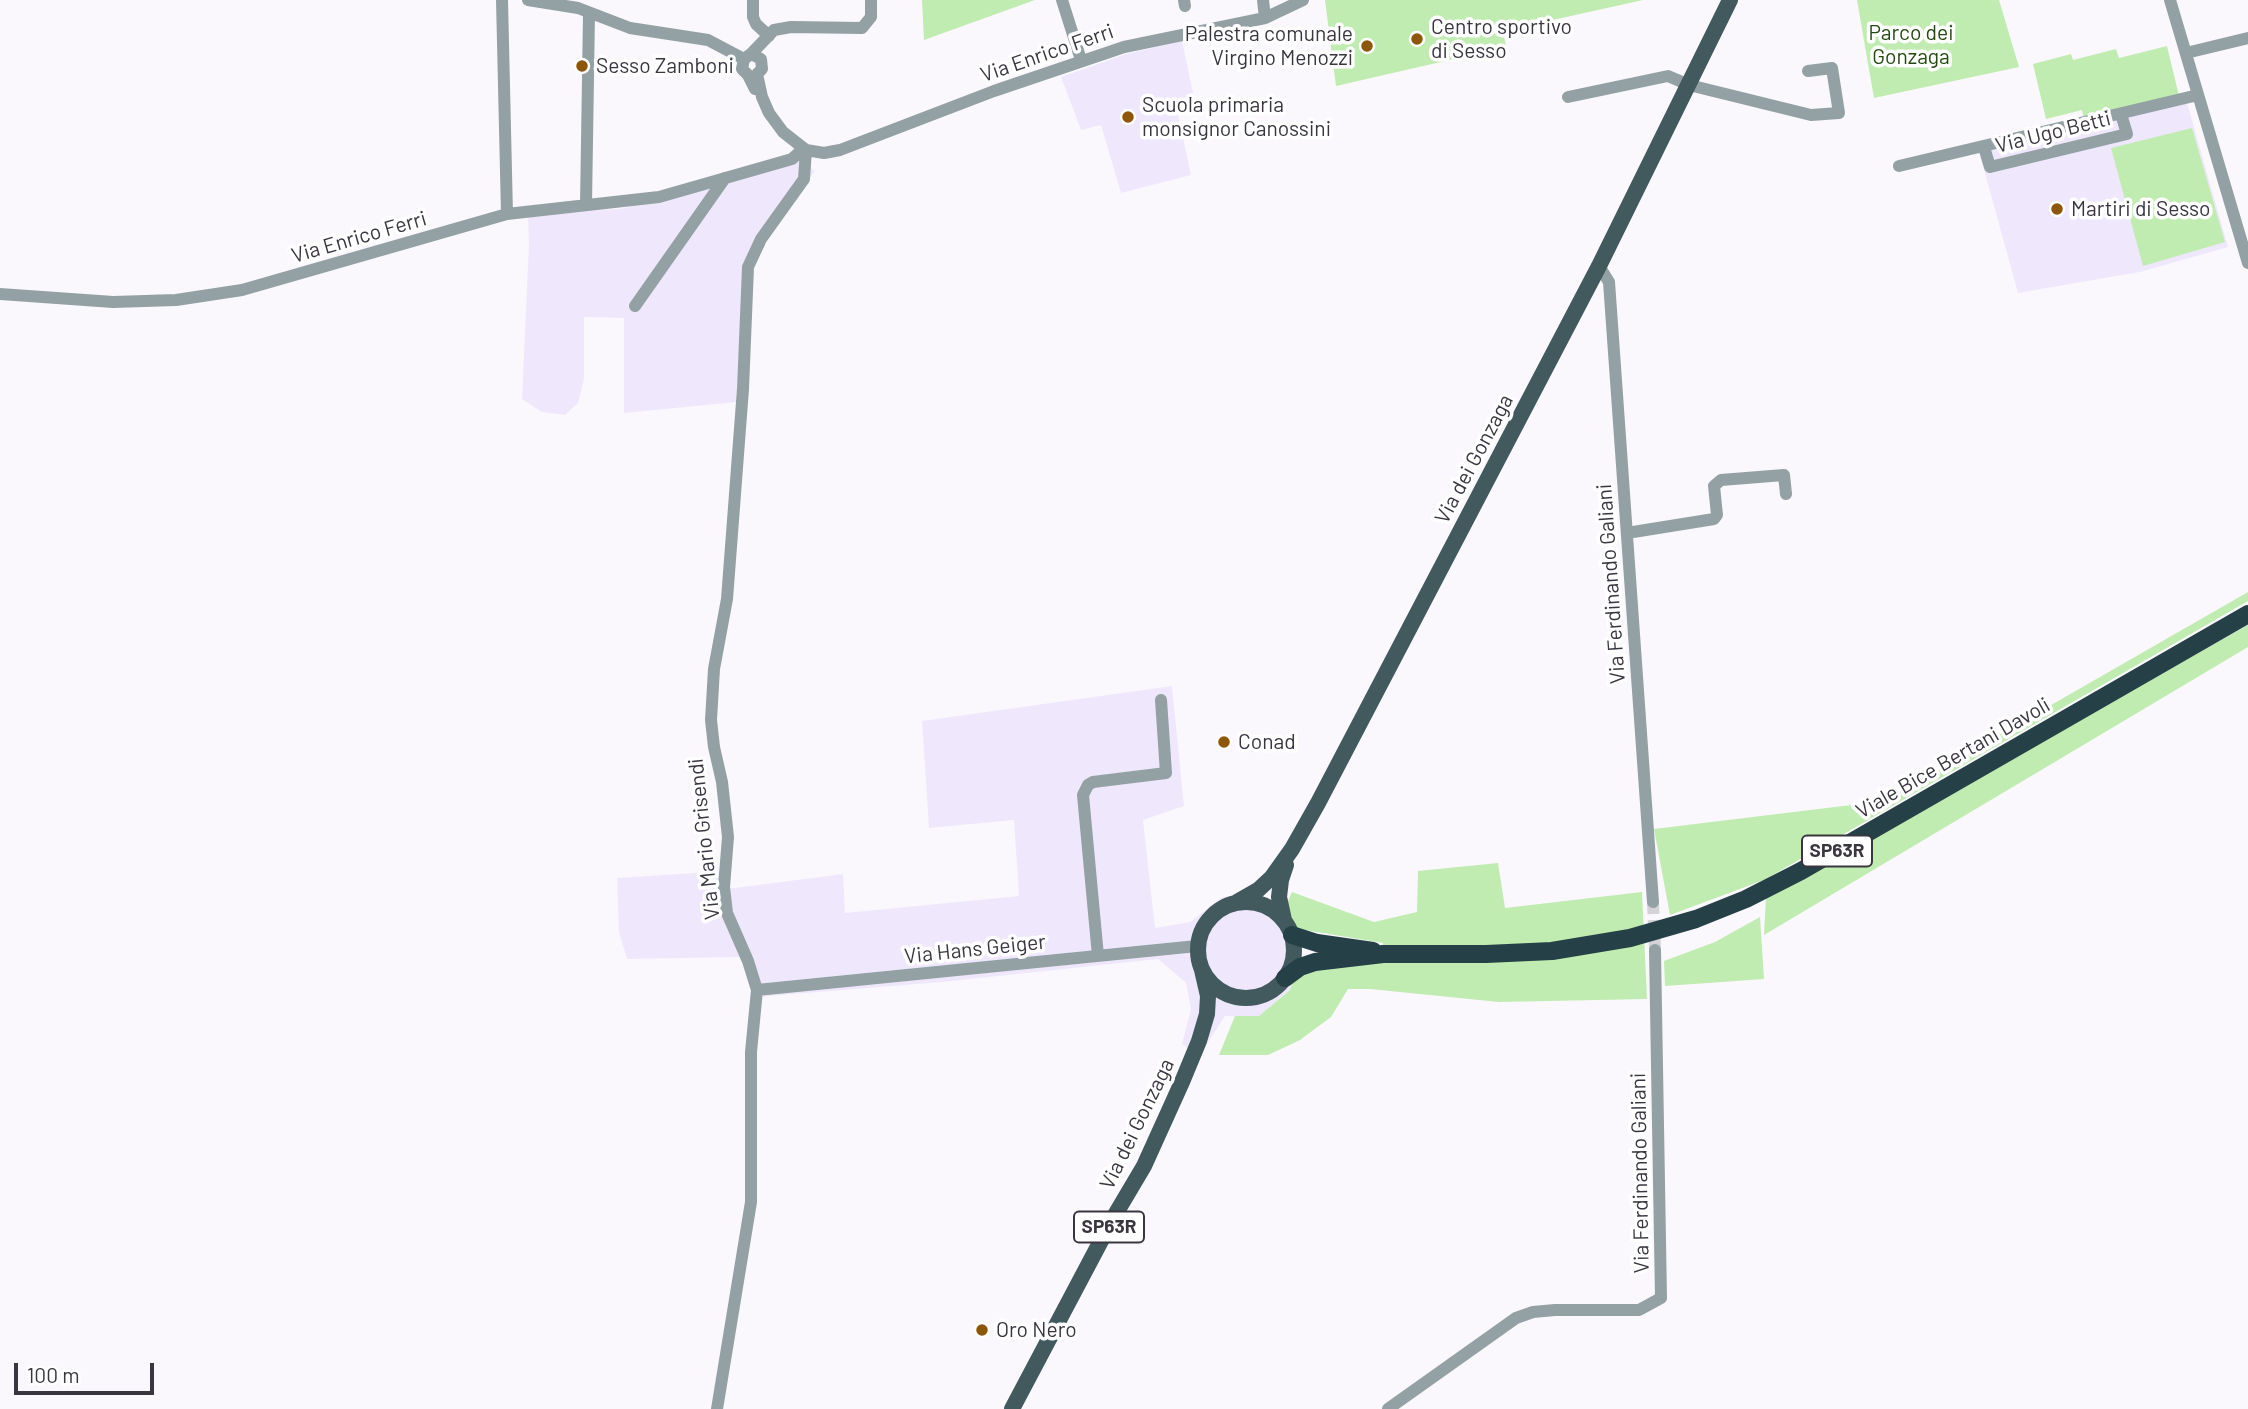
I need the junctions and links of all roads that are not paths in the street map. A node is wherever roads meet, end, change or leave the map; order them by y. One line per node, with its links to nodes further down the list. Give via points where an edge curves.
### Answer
1 (502, 0): 27 (street)
2 (528, 0): 10 (street)
3 (753, 0): 12 (street, via 753,17)
4 (871, 0): 12 (street, via 871,17 862,28 791,27 774,30)
5 (1062, 0): 15 (street)
6 (1264, 0): 11 (street)
7 (1303, 0): 11 (street, Via Enrico Ferri)
8 (1730, 0): 18 (main road, Via dei Gonzaga)
9 (2170, 0): 14 (street)
10 (581, 7): 16 (street, via 630,28 708,40); 26 (street)
11 (1265, 18): 15 (street, Via Enrico Ferri, via 1147,41)
12 (767, 38): 16 (street)
13 (2248, 38): 14 (street)
14 (2186, 53): 19 (street)
15 (1081, 61): 23 (street, Via Enrico Ferri, via 840,150)
16 (750, 64): 23 (street, via 769,113 783,132)
17 (1808, 71): 18 (street, via 1832,68 1839,113 1811,115)
18 (1689, 85): 20 (street, via 1668,76); 30 (main road, Via dei Gonzaga)
19 (2199, 96): 21 (street, Via Ugo Betti); 28 (street)
20 (1568, 97)
21 (2121, 114): 22 (street, Via Ugo Betti); 22 (street, Via Ugo Betti, via 2127,134 1990,167)
22 (1984, 147): 24 (street, Via Ugo Betti)
23 (805, 149): 25 (street, Via Enrico Ferri, via 792,159); 47 (street, Via Mario Grisendi, via 804,178 761,239 748,267 728,587 710,720 727,836 727,914)
24 (1899, 166)
25 (725, 178): 26 (street, Via Enrico Ferri, via 659,197); 32 (street)
26 (586, 205): 27 (street, Via Enrico Ferri)
27 (507, 214): 31 (street, Via Enrico Ferri, via 242,290 176,300 113,302)
28 (2245, 243): 29 (street)
29 (2248, 263)
30 (1599, 266): 34 (street, Via Ferdinando Galiani, via 1609,282); 37 (main road, Via dei Gonzaga)
31 (0, 294)
32 (635, 306)
33 (1786, 494): 34 (street, via 1784,475 1721,480 1714,486 1714,519)
34 (1627, 533): 39 (street, Via Ferdinando Galiani)
35 (2248, 614): 43 (highway, Viale Bice Bertani Davoli / SP63R, via 1801,871 1705,916 1630,938 1552,951)
36 (1161, 700): 44 (street, via 1166,773 1093,782 1083,795)
37 (1292, 849): 38 (main road, Via dei Gonzaga, via 1272,877); 40 (main road, Via dei Gonzaga, via 1279,897)
38 (1237, 902): 40 (main road, SP63R, via 1263,905); 41 (main road, via 1210,918)
39 (1653, 902)
40 (1288, 928): 43 (highway, SP63R, via 1317,943); 46 (main road, via 1293,958)
41 (1197, 946): 44 (street, Via Hans Geiger); 45 (main road, SP63R)
42 (1655, 950): 52 (street, Via Ferdinando Galiani, via 1661,1298 1639,1310 1533,1311 1516,1318)
43 (1383, 954): 46 (highway, SP63R, via 1315,962)
44 (1098, 956): 47 (street, Via Hans Geiger)
45 (1202, 970): 48 (main road, via 1218,990); 49 (main road, SP63R, via 1208,1014)
46 (1285, 978): 48 (main road, SP63R, via 1266,994)
47 (757, 990): 50 (street, Via Mario Grisendi, via 751,1063 751,1202)
48 (1243, 998): 49 (main road, SP63R, via 1220,1009)
49 (1199, 1041): 51 (main road, Via dei Gonzaga / SP63R, via 1144,1166)
50 (717, 1409)
51 (1013, 1409)
52 (1388, 1409)

